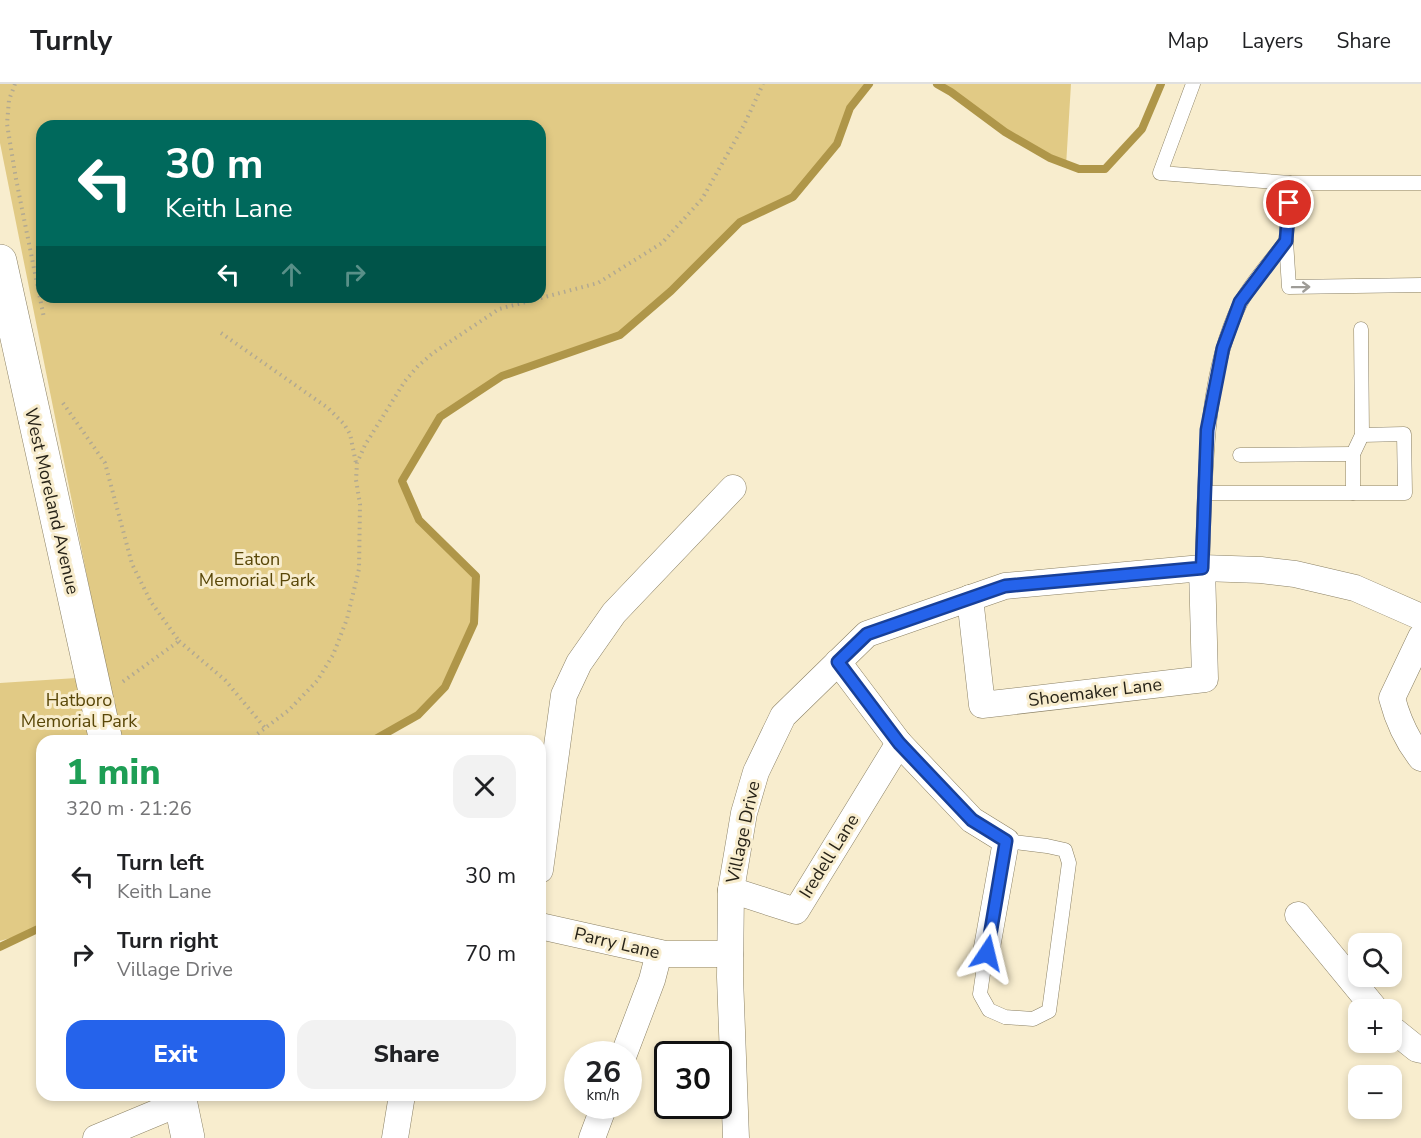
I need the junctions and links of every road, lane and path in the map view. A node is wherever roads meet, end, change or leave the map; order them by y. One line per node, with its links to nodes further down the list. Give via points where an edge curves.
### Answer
1 (15, 84): 8 (path, via 9,100 8,124)
2 (763, 84): 11 (path, via 702,199 662,243 598,283)
3 (1193, 84): 4 (lane, via 1160,173)
4 (1290, 183): 5 (lane); 6 (lane)
5 (1421, 183)
6 (1286, 241): 9 (lane, one-way to 9, via 1289,287); 23 (lane, via 1240,302 1223,348 1207,430)
7 (0, 261): 10 (street, West Moreland Avenue)
8 (36, 280)
9 (1421, 285)
10 (3, 297): 31 (street, West Moreland Avenue)
11 (546, 297)
12 (41, 303): 14 (path)
13 (522, 303): 21 (path, via 499,309 418,366 405,381)
14 (44, 320)
15 (1361, 328): 18 (lane)
16 (221, 333): 21 (path, via 328,408 350,434)
17 (62, 402): 29 (path, via 105,463 132,564 151,602)
18 (1362, 435): 19 (lane); 24 (lane, via 1404,434 1405,493)
19 (1353, 454): 20 (lane); 24 (lane)
20 (1240, 455)
21 (357, 463): 32 (path, via 359,569 347,619 333,655 317,681)
22 (732, 488): 37 (street, via 614,613 579,663 564,695)
23 (1205, 493): 24 (lane); 25 (lane)
24 (1353, 493)
25 (1202, 568): 26 (street, Village Drive, via 1005,586); 26 (street, Shoemaker Lane, via 1205,679 982,705); 27 (street, Village Drive, via 1295,574 1355,588)
26 (970, 598): 30 (street, Village Drive, via 867,634)
27 (1421, 617)
28 (1421, 637): 36 (street, via 1392,698 1407,739)
29 (179, 640): 31 (path); 32 (path, via 225,680)
30 (838, 662): 35 (street); 39 (street, Village Drive, via 783,716 756,772 744,813)
31 (97, 702): 33 (street, West Moreland Avenue)
32 (266, 729): 34 (path)
33 (105, 735)
34 (257, 735)
35 (899, 743): 38 (street, via 972,820); 39 (street, Iredell Lane, via 796,911)
36 (1421, 758)
37 (546, 826)
38 (1006, 841): 43 (street); 43 (lane, via 1065,850 1069,863 1049,1011 1033,1019 1005,1017 989,1010 980,994)
39 (731, 890): 44 (street, Village Drive)
40 (1298, 915): 45 (street)
41 (546, 927): 42 (street, Parry Lane)
42 (659, 953): 44 (street, Parry Lane); 47 (street)
43 (987, 953)
44 (730, 954): 57 (street, Village Drive)
45 (1367, 999)
46 (1402, 1039): 48 (street)
47 (629, 1041)
48 (1421, 1050)
49 (175, 1101): 53 (street)
50 (179, 1101): 54 (street)
51 (401, 1101): 55 (street)
52 (599, 1119): 56 (street)
53 (96, 1138)
54 (188, 1138)
55 (395, 1138)
56 (592, 1138)
57 (736, 1138)

